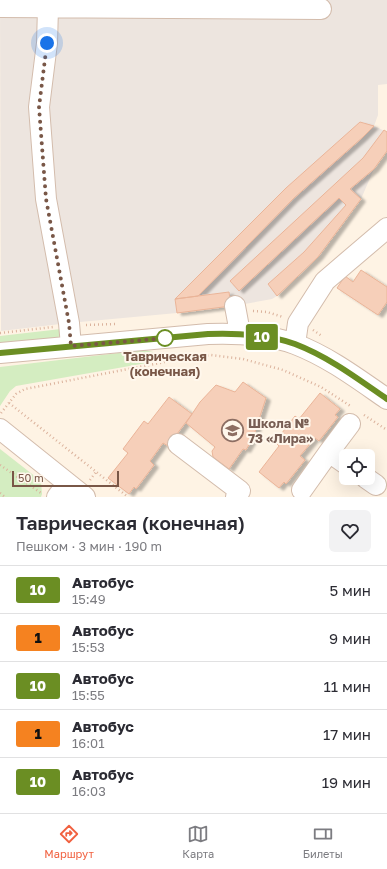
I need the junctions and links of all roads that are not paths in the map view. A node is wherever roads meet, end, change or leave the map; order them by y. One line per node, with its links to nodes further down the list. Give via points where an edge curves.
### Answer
1 (0, 7): 2 (street)
2 (48, 8): 3 (street); 8 (street, via 47,43 39,107 46,199)
3 (320, 9)
4 (387, 228): 7 (street, via 325,281 298,323)
5 (235, 306): 6 (street)
6 (240, 333): 7 (street); 8 (street)
7 (295, 344): 10 (street, via 319,354)
8 (71, 346): 9 (street)
9 (1, 353)
10 (387, 399)
11 (355, 415): 14 (street)
12 (1, 421): 17 (street)
13 (178, 444): 19 (street, via 240,491)
14 (330, 452): 15 (street); 18 (street)
15 (339, 459)
16 (88, 488): 17 (street)
17 (62, 490)
18 (302, 490)
19 (236, 497)

